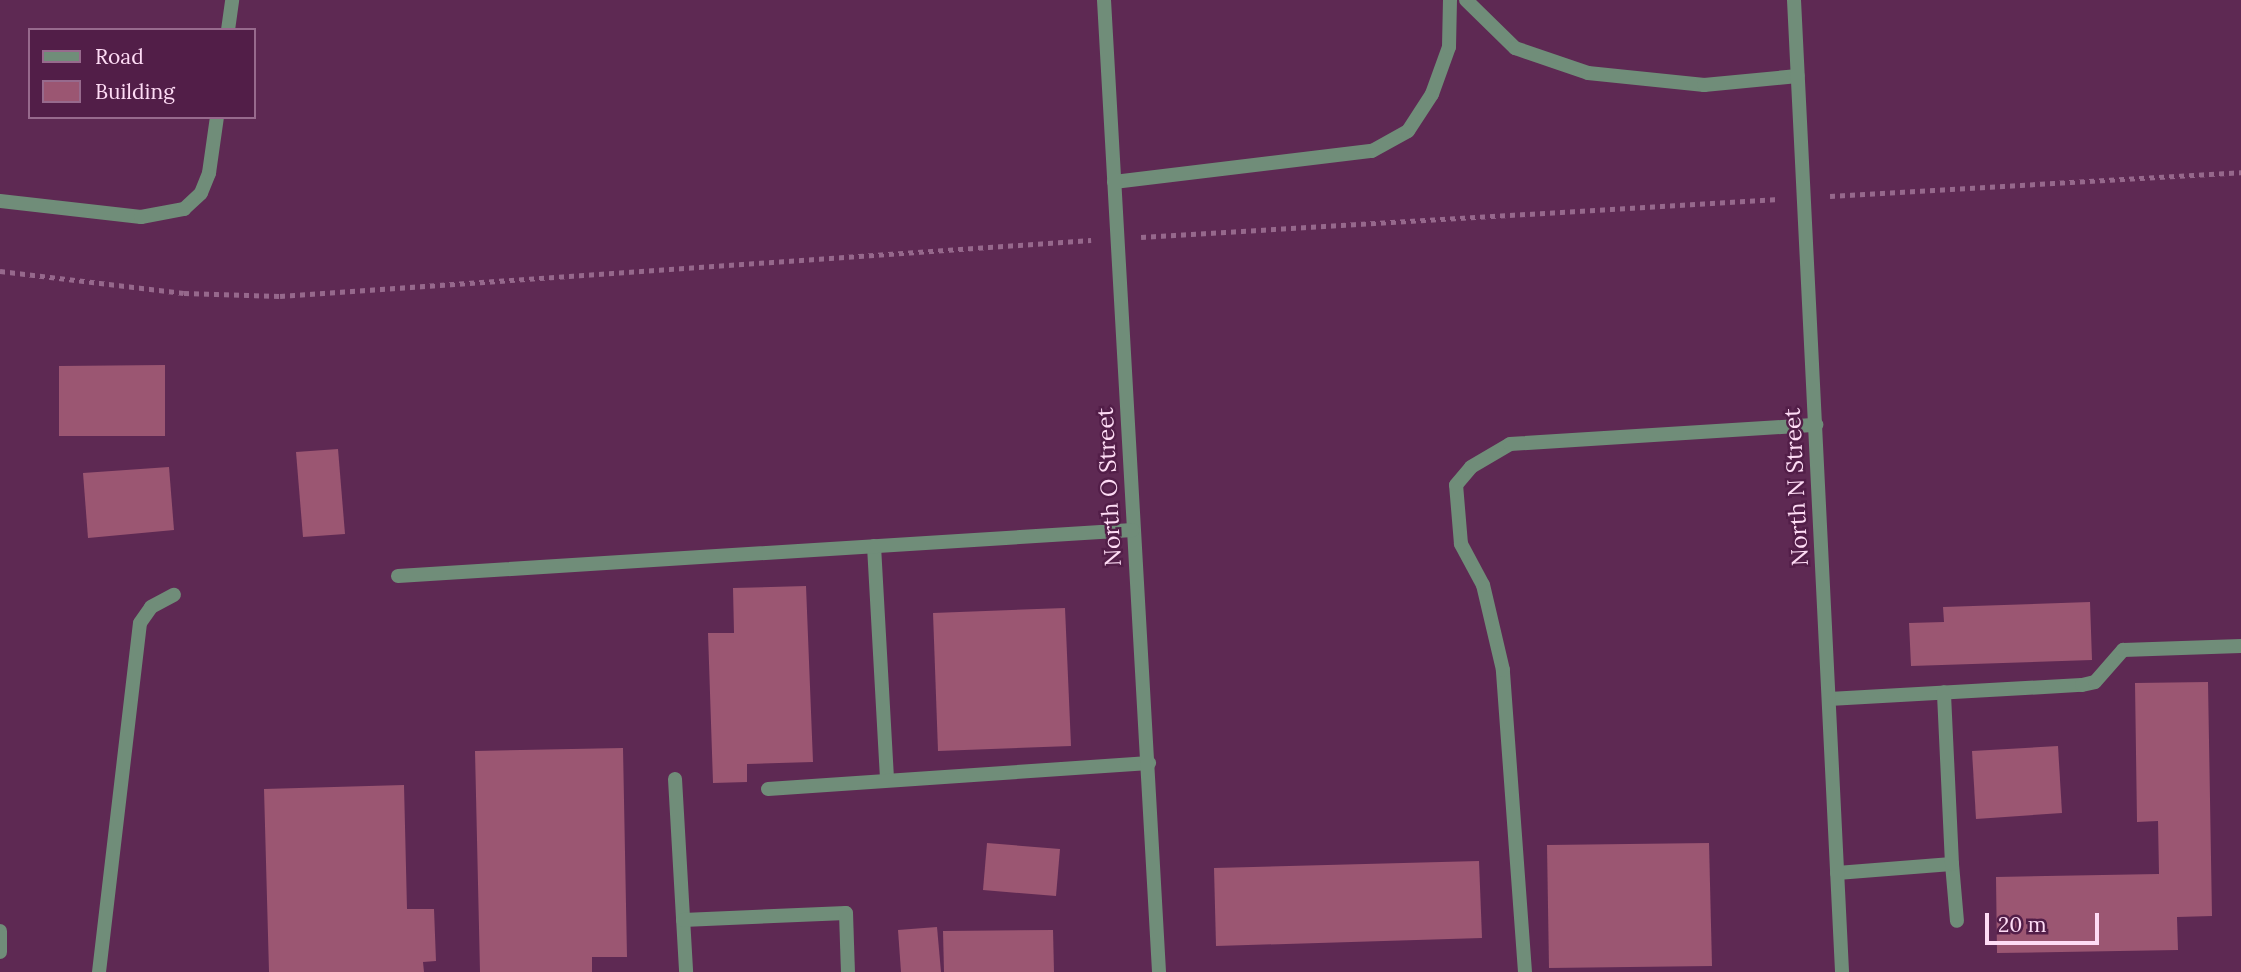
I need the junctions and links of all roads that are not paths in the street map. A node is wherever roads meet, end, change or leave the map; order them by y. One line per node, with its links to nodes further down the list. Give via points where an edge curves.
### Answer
1 (232, 0): 6 (street)
2 (1104, 0): 9 (street, North O Street)
3 (1450, 0): 9 (street, via 1449,47 1432,94 1408,131 1372,151)
4 (1466, 0): 7 (street, via 1515,48 1588,73 1704,85)
5 (1794, 0): 7 (street, North N Street)
6 (228, 28)
7 (1798, 76): 11 (street, North N Street)
8 (216, 119): 10 (street, via 209,173 201,193 184,209 141,217)
9 (1114, 182): 12 (street, North O Street)
10 (0, 201)
11 (1816, 425): 18 (street, North N Street); 33 (street, via 1510,444 1471,467 1456,485 1461,544 1483,585 1503,670)
12 (1133, 530): 13 (street); 19 (street, North O Street)
13 (874, 546): 14 (street); 21 (street)
14 (398, 576)
15 (174, 595): 29 (street, via 151,607 140,623)
16 (2241, 646): 17 (street, via 2123,650 2095,682 2082,685)
17 (1944, 692): 18 (street); 23 (street)
18 (1829, 699): 24 (street, North N Street)
19 (1149, 763): 21 (street); 32 (street, North O Street)
20 (675, 779): 25 (street)
21 (887, 780): 22 (street)
22 (768, 789)
23 (1952, 864): 24 (street); 26 (street)
24 (1837, 873): 34 (street, North N Street)
25 (683, 920): 30 (street); 31 (street, via 846,913)
26 (1957, 920)
27 (0, 931): 28 (street)
28 (0, 951)
29 (99, 972)
30 (686, 972)
31 (848, 972)
32 (1158, 972)
33 (1525, 972)
34 (1842, 972)

